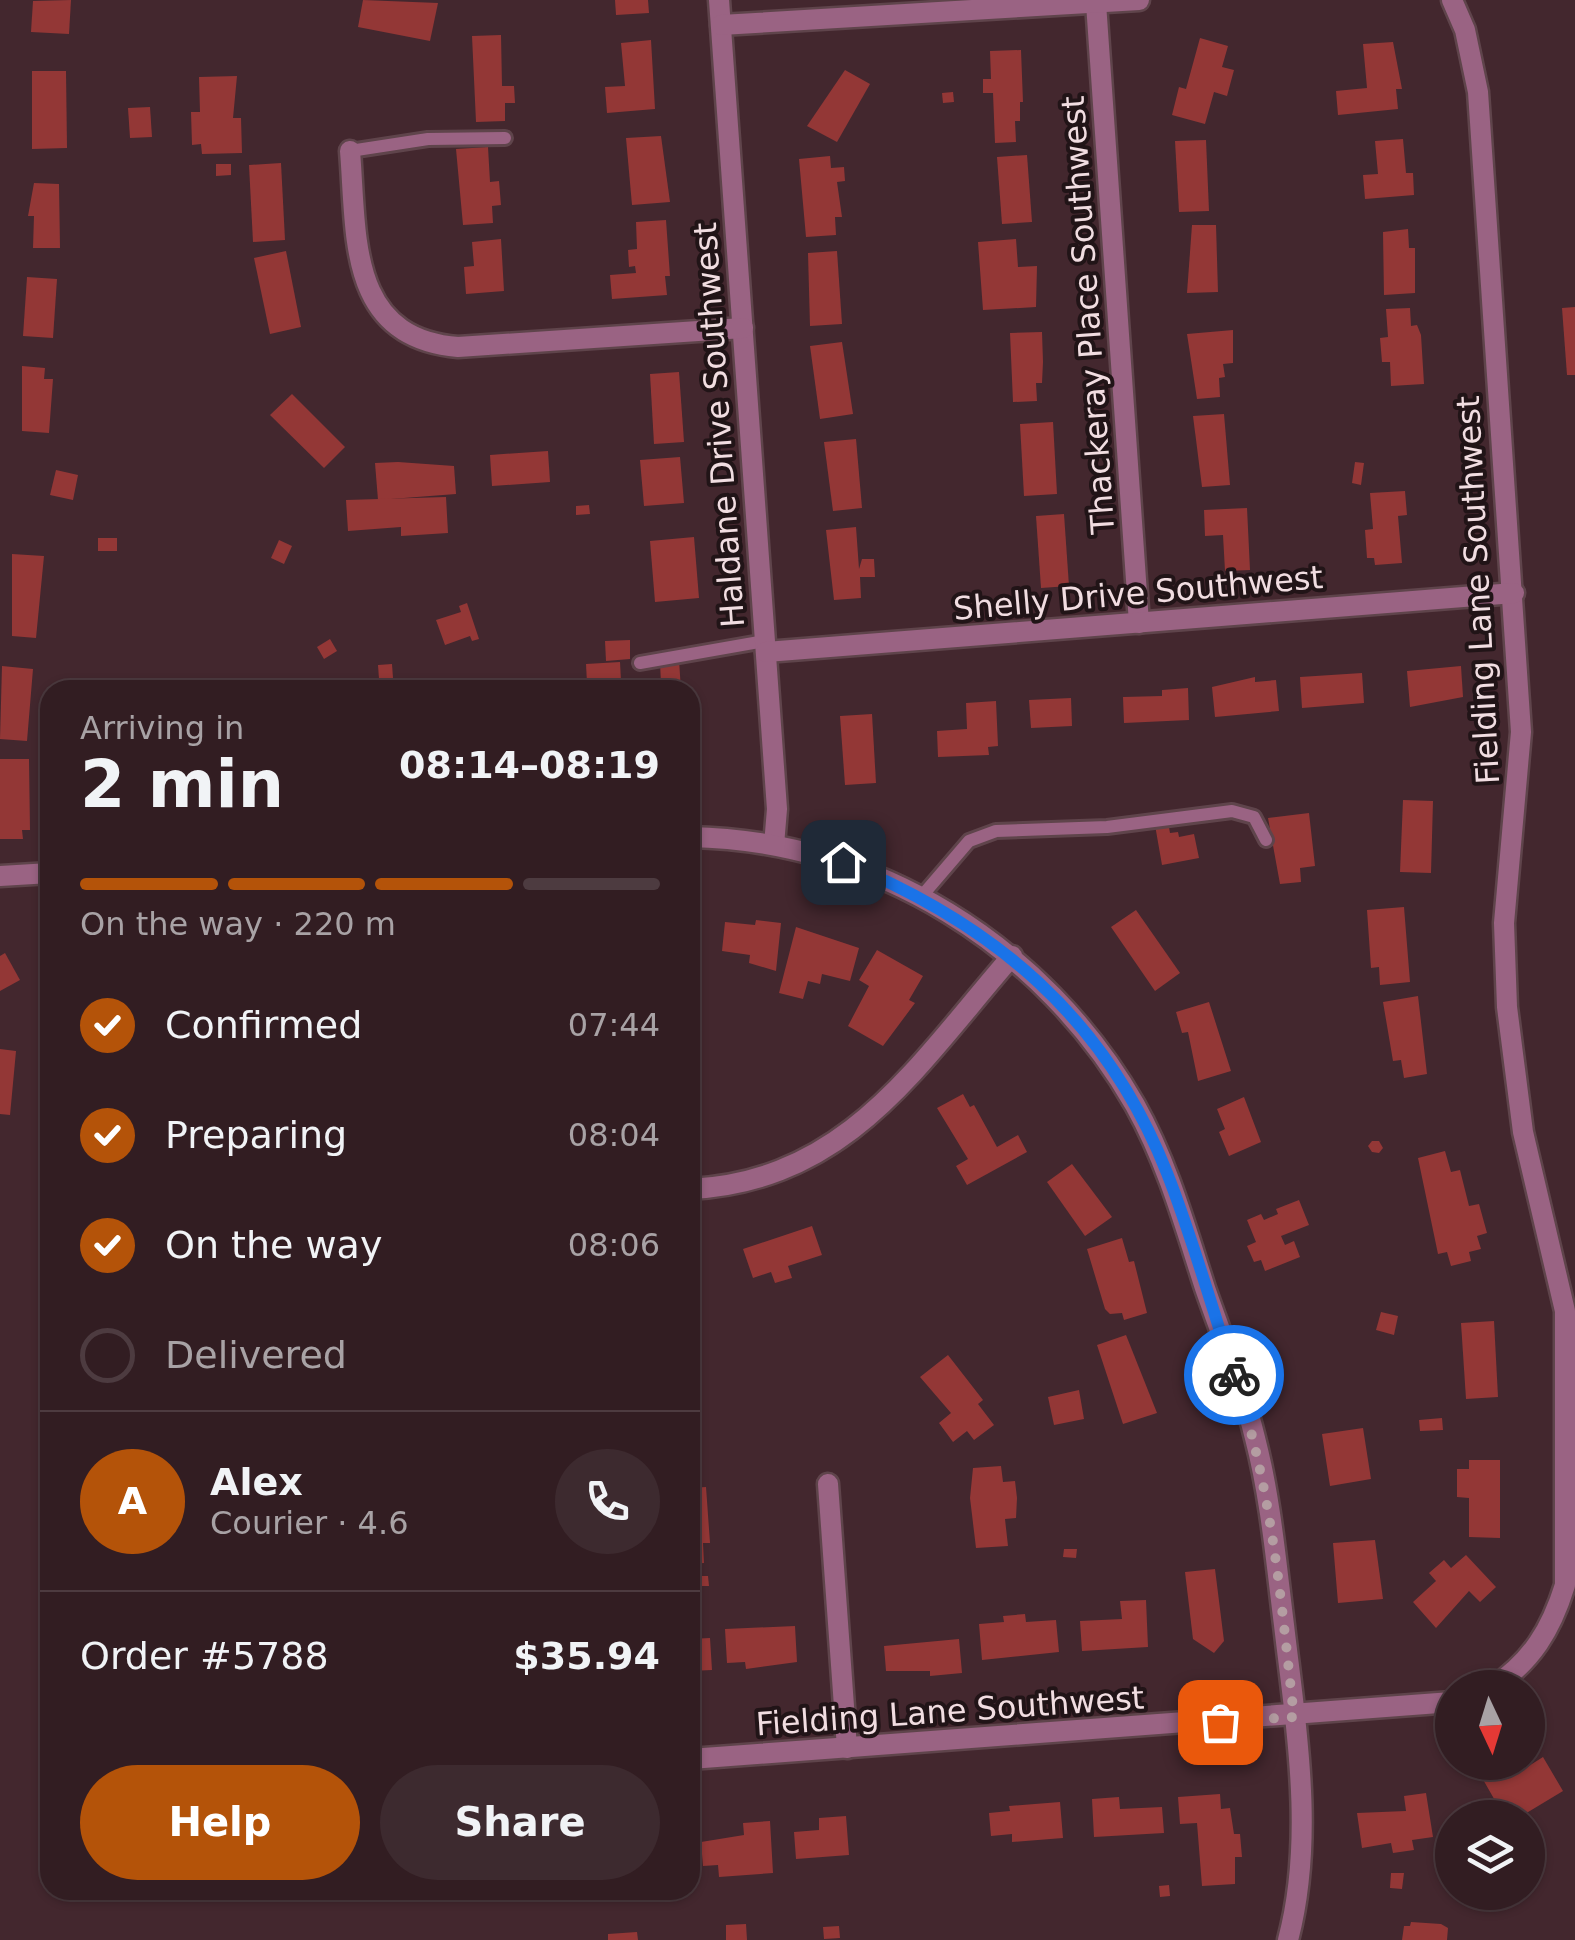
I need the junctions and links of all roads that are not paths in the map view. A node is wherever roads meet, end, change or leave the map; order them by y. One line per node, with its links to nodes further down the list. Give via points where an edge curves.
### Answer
1 (719, 0): 5 (street, Haldane Drive Southwest)
2 (1138, 0): 4 (street)
3 (1452, 0): 9 (street, Fielding Lane Southwest, via 1478,92)
4 (1096, 2): 5 (street); 10 (street, Thackeray Place Southwest)
5 (721, 25): 8 (street, Haldane Drive Southwest)
6 (505, 138): 7 (lane, via 428,139)
7 (350, 151): 8 (street, via 364,283 384,317 416,339 458,347)
8 (743, 328): 11 (street, Haldane Drive Southwest)
9 (1514, 593): 10 (street, Shelly Drive Southwest); 22 (street, Fielding Lane Southwest, via 1521,732 1504,923 1508,1007 1522,1132 1565,1311 1568,1559 1554,1620 1536,1651)
10 (1139, 622): 11 (street, Shelly Drive Southwest)
11 (765, 646): 12 (lane); 15 (street, Haldane Drive Southwest)
12 (640, 663)
13 (700, 838): 15 (street)
14 (1266, 840): 18 (lane, via 1254,817 1232,810 1107,827 996,832 969,841)
15 (774, 845): 18 (street, via 843,862)
16 (40, 874): 17 (street)
17 (0, 876)
18 (921, 897): 19 (street)
19 (1012, 956): 20 (street, via 874,1114 834,1145 755,1180); 24 (street, via 1102,1053 1167,1173 1255,1436)
20 (700, 1188)
21 (828, 1484): 25 (street)
22 (1513, 1670)
23 (1435, 1704): 24 (street, Fielding Lane Southwest)
24 (1294, 1717): 25 (street, Fielding Lane Southwest); 27 (street, via 1303,1823)
25 (847, 1748): 26 (street, Fielding Lane Southwest)
26 (700, 1758)
27 (1288, 1940)

